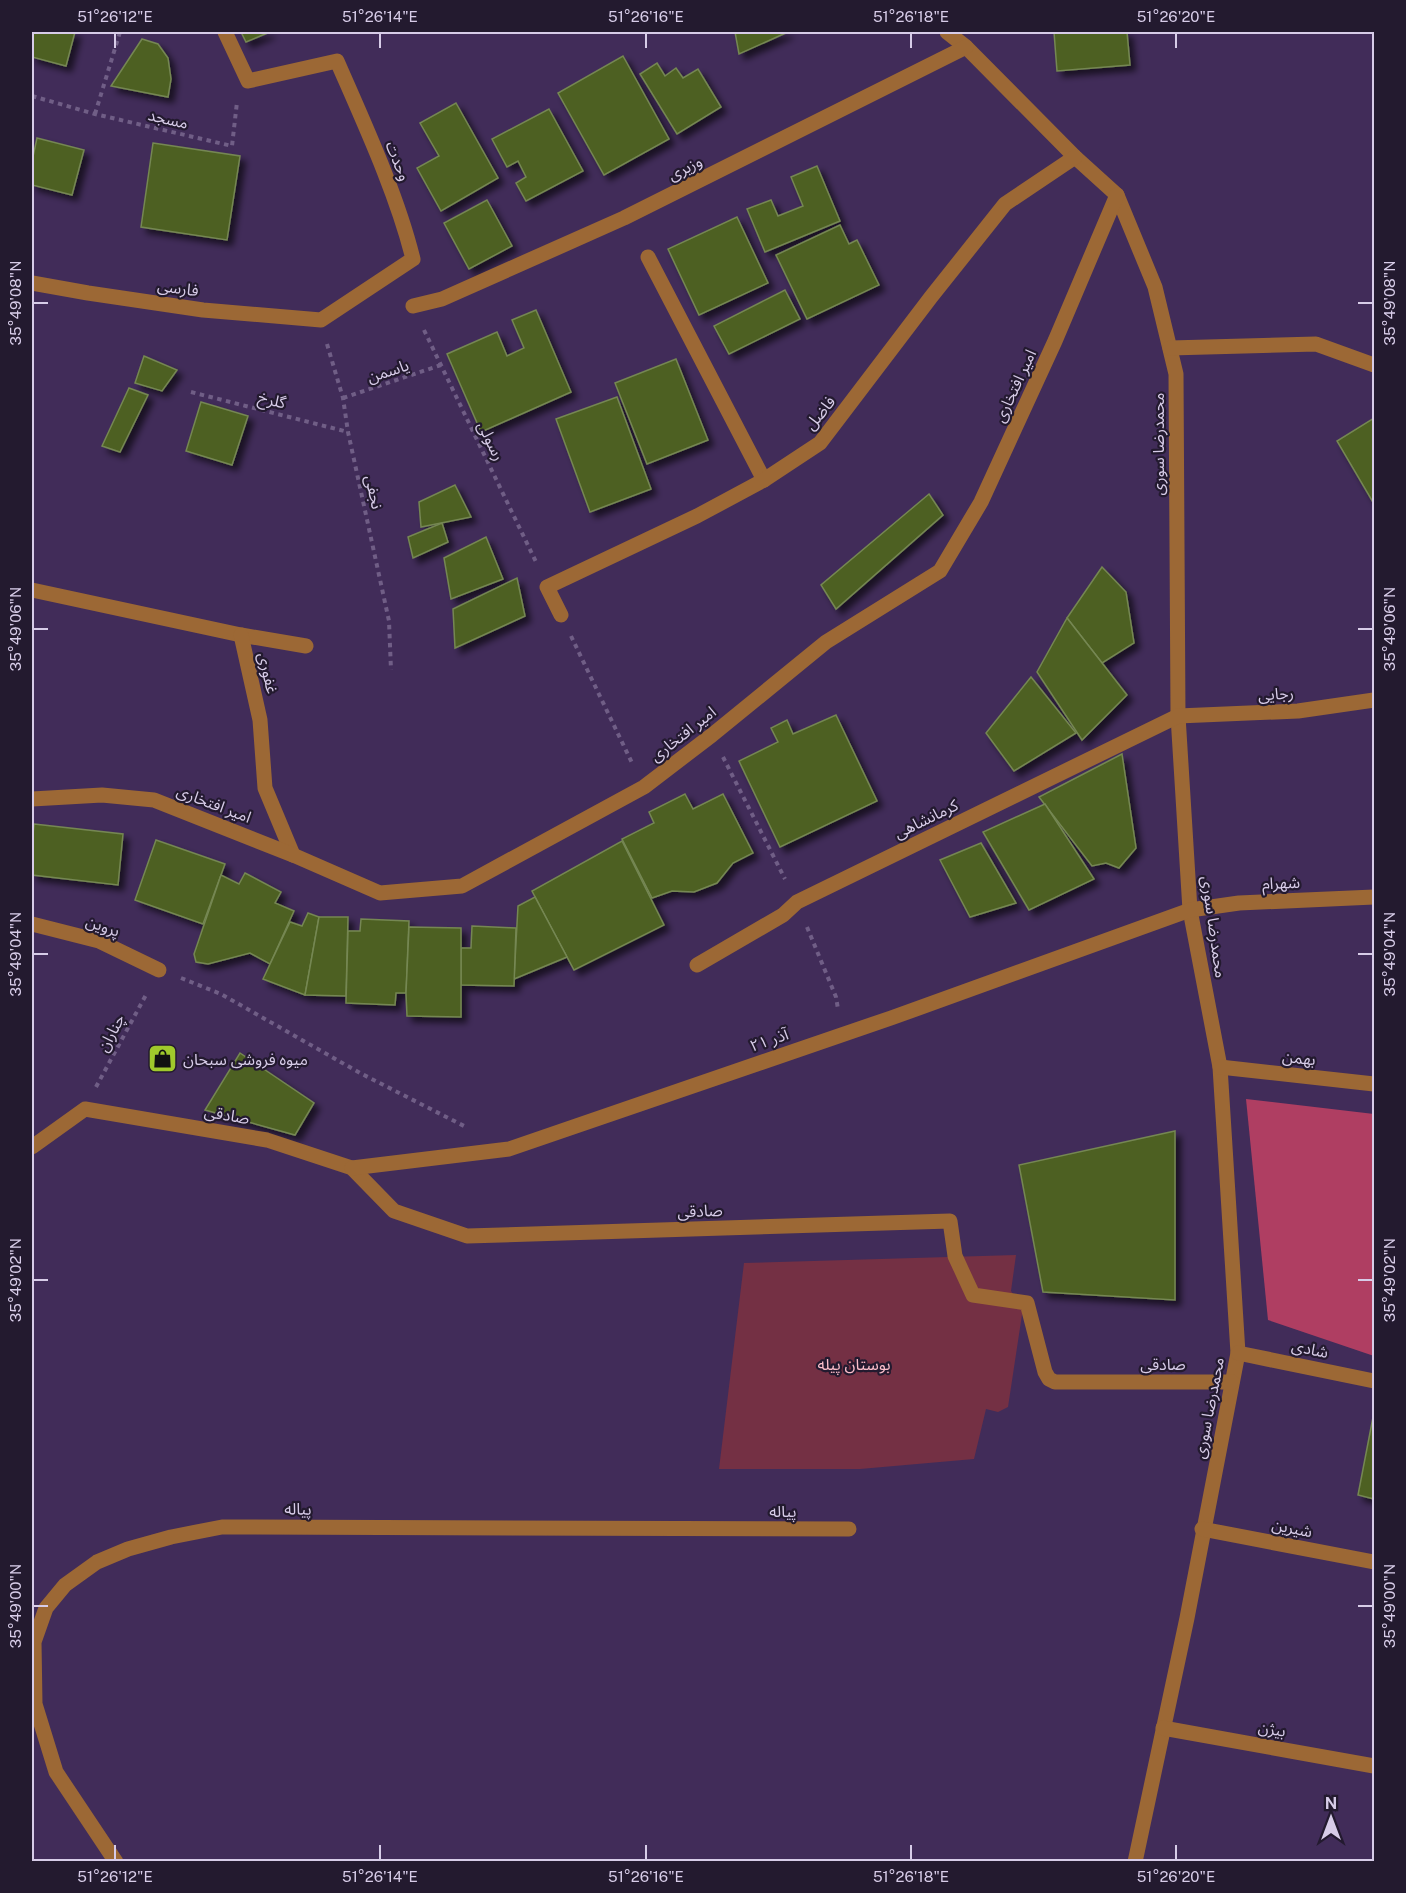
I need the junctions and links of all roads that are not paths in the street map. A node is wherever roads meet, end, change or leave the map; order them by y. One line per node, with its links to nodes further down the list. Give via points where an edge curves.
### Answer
1 (225, 32): 9 (street, وحدت, via 248,81 337,61 407,232 413,259)
2 (947, 32): 3 (street, محمدرضا سوری)
3 (966, 47): 4 (street, محمدرضا سوری); 8 (street, وزیری, via 624,218 442,299)
4 (1075, 157): 5 (street, محمدرضا سوری); 12 (street, فاضل, via 1005,204 820,443)
5 (1117, 195): 10 (street, محمدرضا سوری, via 1155,288); 20 (street, امیر افتخاری, via 981,502 940,571 826,642 644,787 462,886 380,893)
6 (648, 257): 12 (street)
7 (32, 283): 9 (street, فارسی, via 203,310)
8 (413, 306)
9 (321, 320)
10 (1170, 348): 11 (street, via 1316,344); 18 (street, محمدرضا سوری, via 1176,374)
11 (1374, 365)
12 (764, 480): 14 (street, فاضل, via 548,587)
13 (32, 590): 15 (street, غفوری)
14 (561, 615)
15 (241, 635): 16 (street); 20 (street, غفوری, via 260,720 265,788)
16 (306, 646)
17 (1374, 700): 18 (street, رجایی, via 1298,711)
18 (1178, 716): 22 (street, محمدرضا سوری); 24 (street, کرمانشاهی, via 797,902 783,915)
19 (32, 799): 20 (street, امیر افتخاری, via 102,795 154,800)
20 (293, 855)
21 (1374, 897): 22 (street, شهرام, via 1239,903)
22 (1190, 910): 26 (street, محمدرضا سوری); 29 (street, ۲۱ آذر, via 509,1149)
23 (32, 924): 25 (street, پروین, via 99,941)
24 (698, 965)
25 (159, 970)
26 (1220, 1067): 27 (street, بهمن); 30 (street, محمدرضا سوری)
27 (1374, 1084)
28 (32, 1147): 29 (street, صادقی, via 85,1108 267,1140)
29 (352, 1168): 32 (street, صادقی, via 394,1211 467,1236 950,1221 955,1256 973,1295 1027,1303 1049,1379)
30 (1238, 1353): 31 (street, شادی); 32 (street, محمدرضا سوری)
31 (1374, 1381)
32 (1232, 1382): 34 (street, محمدرضا سوری)
33 (849, 1529): 38 (street, پیاله, via 222,1527 128,1549 97,1562 65,1585 46,1608 34,1642 34,1704 56,1772)
34 (1202, 1529): 35 (street, شیرین); 36 (street, محمدرضا سوری)
35 (1374, 1562)
36 (1163, 1728): 37 (street, بیژن); 39 (street, محمدرضا سوری)
37 (1374, 1766)
38 (116, 1862)
39 (1135, 1862)

